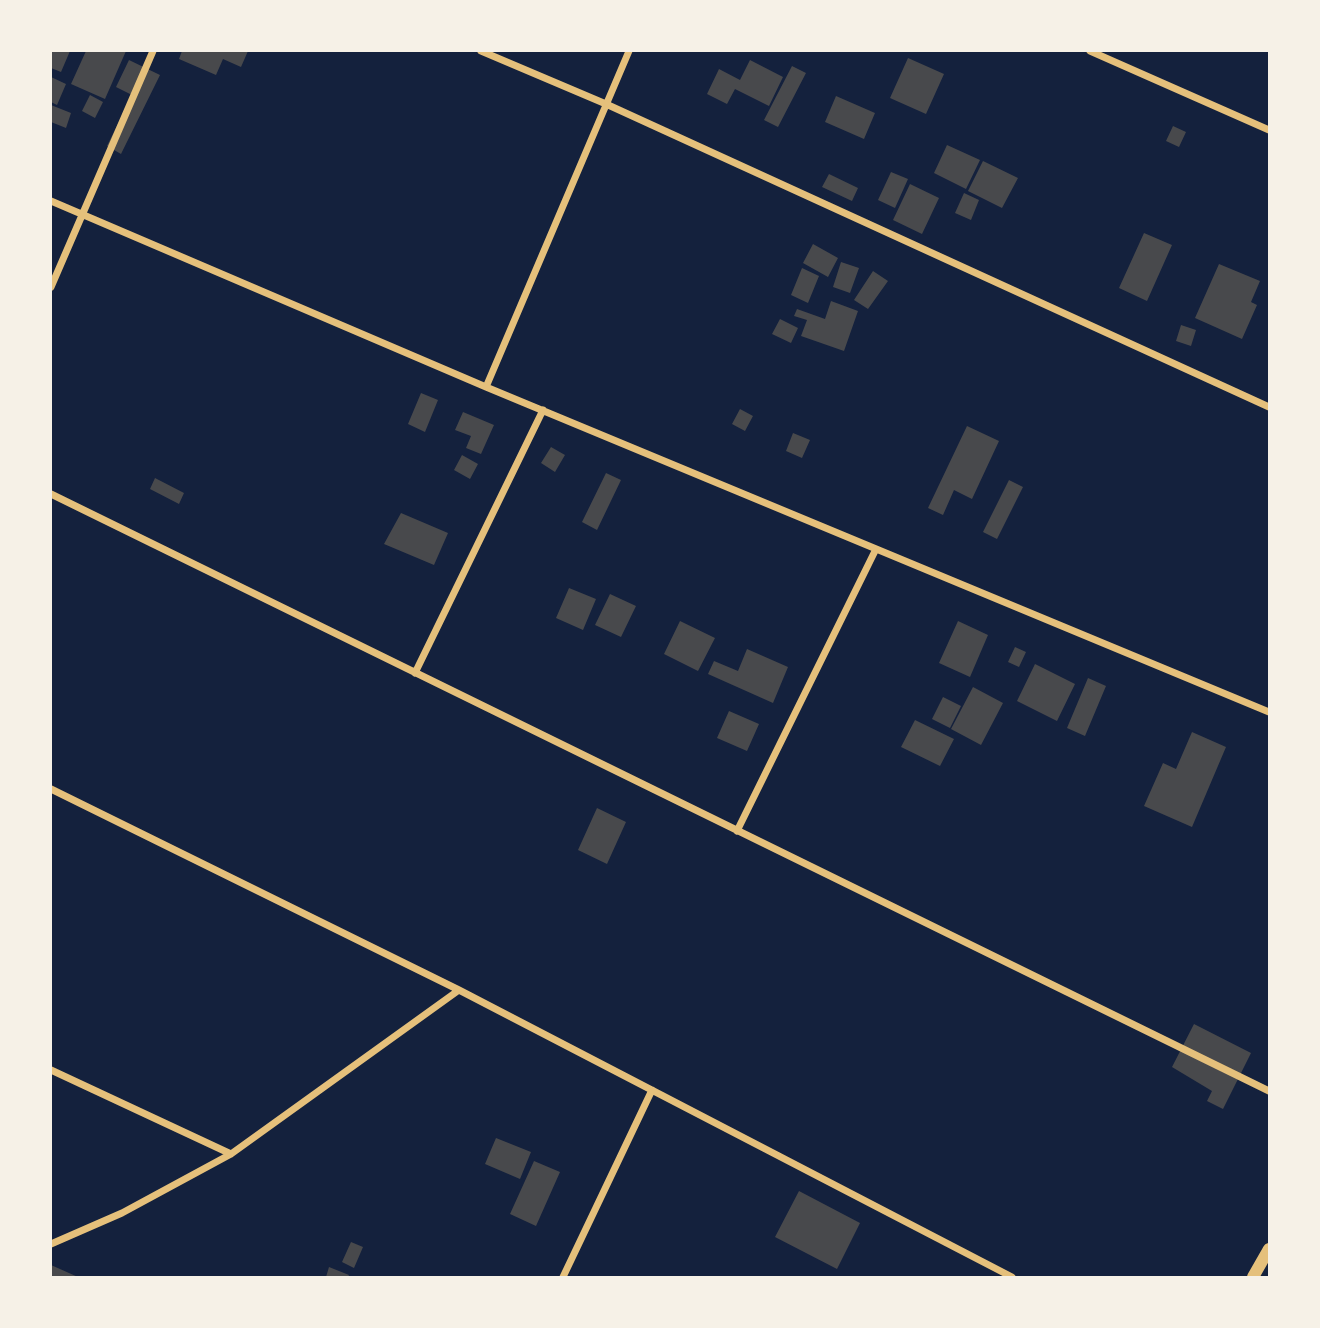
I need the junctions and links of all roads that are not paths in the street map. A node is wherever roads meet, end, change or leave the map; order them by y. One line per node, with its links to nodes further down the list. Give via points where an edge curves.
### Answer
1 (153, 51): 8 (street)
2 (481, 51): 5 (street)
3 (629, 51): 5 (street)
4 (1090, 51): 6 (street)
5 (606, 104): 10 (street); 11 (street)
6 (1269, 130)
7 (51, 201): 8 (street)
8 (83, 215): 9 (street); 10 (street)
9 (51, 287)
10 (486, 387): 12 (street)
11 (1269, 407)
12 (543, 410): 14 (street); 15 (street)
13 (51, 494): 15 (street)
14 (876, 550): 16 (street); 18 (street)
15 (415, 673): 18 (street)
16 (1269, 712)
17 (51, 789): 19 (street)
18 (737, 831): 22 (street)
19 (459, 990): 21 (street); 23 (street)
20 (51, 1070): 23 (street)
21 (652, 1090): 26 (street); 27 (street)
22 (1269, 1091)
23 (231, 1154): 24 (street, via 122,1213)
24 (51, 1244)
25 (1269, 1249): 28 (street)
26 (563, 1277)
27 (1012, 1277)
28 (1253, 1277)

